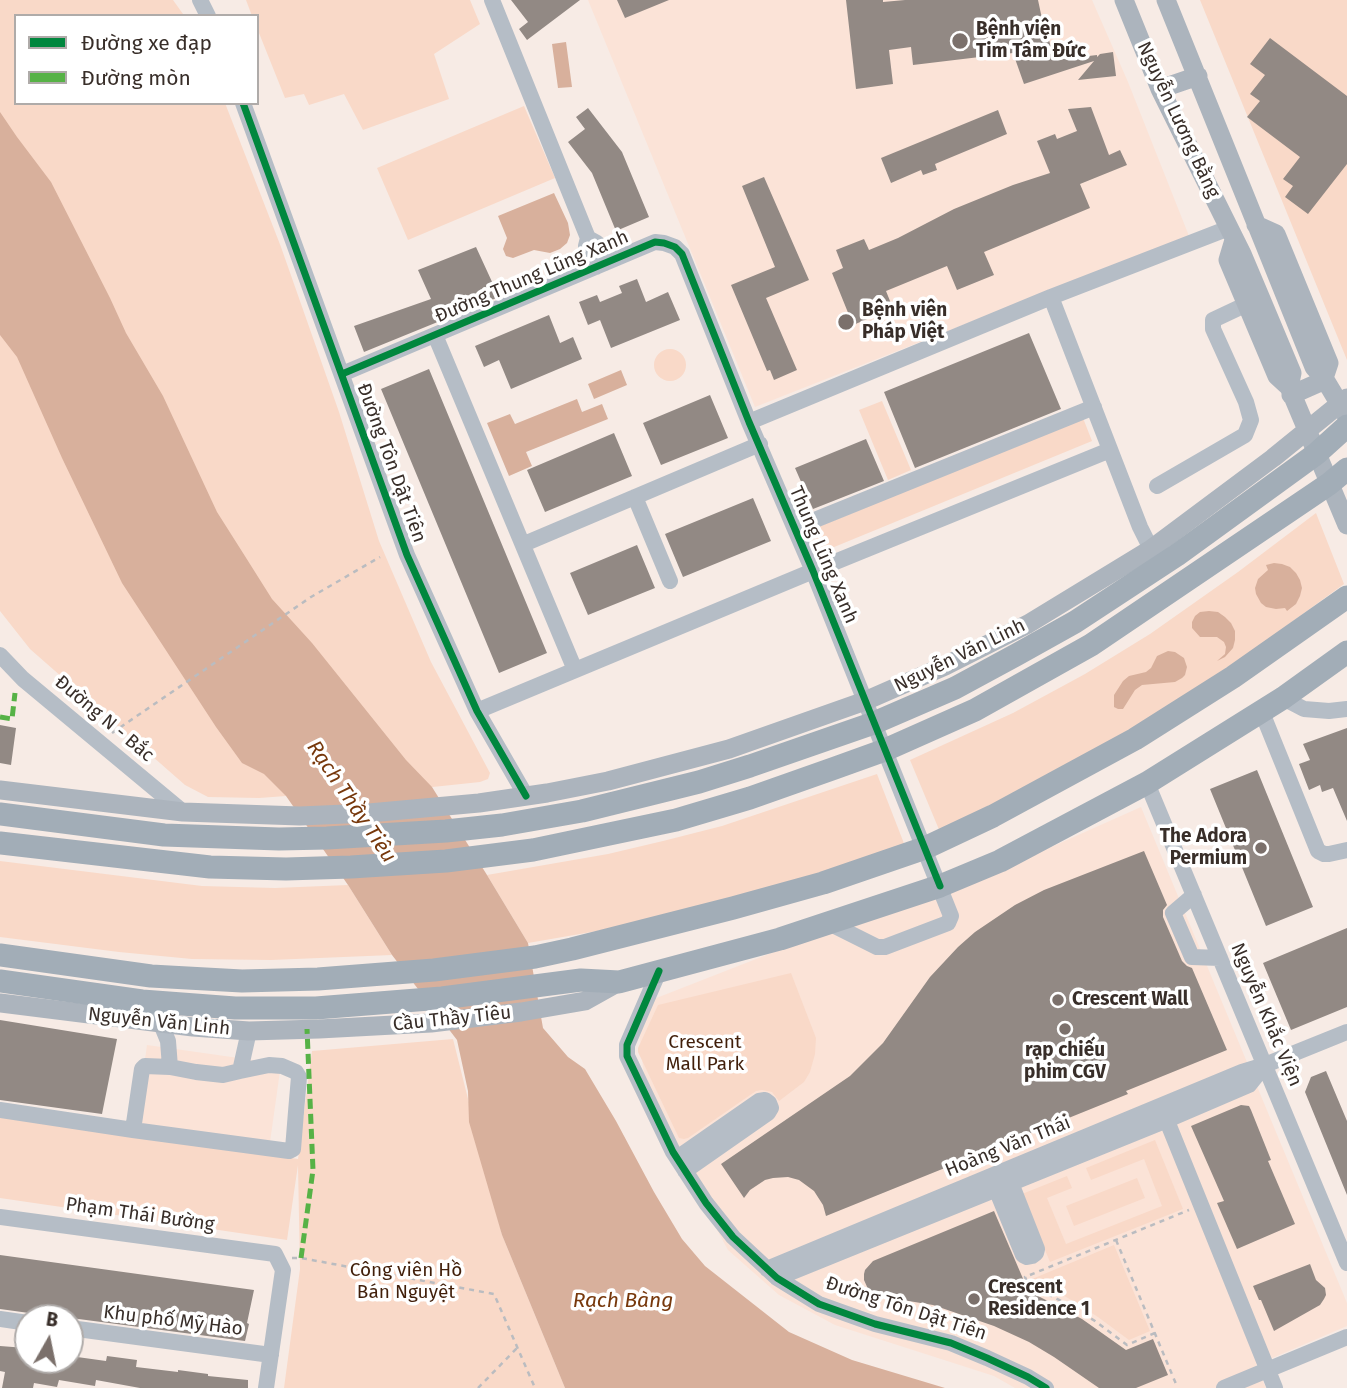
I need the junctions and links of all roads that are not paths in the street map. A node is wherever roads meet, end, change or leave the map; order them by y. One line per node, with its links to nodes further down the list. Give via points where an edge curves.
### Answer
1 (492, 0): 9 (street, via 589,238 597,243)
2 (1124, 0): 5 (main road, Nguyễn Lương Bằng)
3 (1166, 0): 4 (main road, Nguyễn Lương Bằng)
4 (1198, 76): 5 (main road); 7 (main road, Nguyễn Lương Bằng)
5 (1160, 89): 8 (main road, Nguyễn Lương Bằng)
6 (244, 105): 13 (street, Đường Tôn Dật Tiên)
7 (1244, 196): 8 (main road); 14 (main road, Nguyễn Lương Bằng, via 1256,225 1276,234 1329,363)
8 (1225, 220): 10 (street); 11 (main road, Nguyễn Lương Bằng, via 1228,260); 15 (main road, Nguyễn Lương Bằng, via 1292,373)
9 (600, 265): 12 (street, Đường Thung Lũng Xanh); 18 (street, Đường Thung Lũng Xanh, via 655,242 675,247 682,254)
10 (1051, 297): 16 (street); 18 (street)
11 (1247, 304): 15 (main road, Nguyễn Lương Bằng, via 1277,376); 25 (street, via 1213,320 1246,402 1251,420 1245,435)
12 (435, 335): 13 (street, Đường Thung Lũng Xanh); 29 (street)
13 (342, 374): 41 (street, Đường Tôn Dật Tiên, via 407,555)
14 (1324, 379): 15 (main road); 17 (main road, Nguyễn Lương Bằng)
15 (1290, 391): 19 (main road, Nguyễn Lương Bằng)
16 (1094, 407): 21 (street); 28 (street)
17 (1345, 412): 19 (main road, Nguyễn Văn Linh); 22 (highway, Nguyễn Văn Linh)
18 (749, 422): 20 (street, Thung Lũng Xanh)
19 (1307, 431): 22 (main road, Nguyễn Lương Bằng); 30 (main road, Nguyễn Văn Linh)
20 (760, 444): 26 (street); 28 (street, Thung Lũng Xanh)
21 (1110, 450): 30 (street); 31 (street)
22 (1316, 454): 24 (main road, Nguyễn Lương Bằng); 30 (highway, Nguyễn Văn Linh)
23 (1347, 469): 24 (highway)
24 (1329, 484): 27 (main road, Nguyễn Lương Bằng); 43 (highway, via 1091,645 975,709)
25 (1157, 486)
26 (635, 497): 29 (street); 32 (street)
27 (1347, 525)
28 (794, 528): 31 (street, Thung Lũng Xanh)
29 (524, 544): 36 (street)
30 (1156, 558): 38 (main road, Nguyễn Văn Linh, via 945,666); 42 (highway, Nguyễn Văn Linh, via 1075,622 955,688)
31 (813, 571): 36 (street); 38 (street, Thung Lũng Xanh)
32 (670, 581)
33 (1347, 597): 50 (highway, via 1135,739)
34 (1347, 652): 37 (highway)
35 (0, 655): 47 (street, Đường N - Bắc)
36 (575, 670): 41 (street)
37 (1283, 698): 39 (street, via 1304,709); 40 (highway)
38 (865, 701): 42 (street, Thung Lũng Xanh); 46 (main road, Nguyễn Văn Linh, via 670,765 608,782)
39 (1347, 709)
40 (1261, 710): 44 (highway); 51 (street, via 1318,851)
41 (477, 711): 46 (street, Đường Tôn Dật Tiên)
42 (874, 723): 43 (street, Thung Lũng Xanh); 48 (highway, Nguyễn Văn Linh, via 699,782 582,811 446,831 303,839 228,837 146,833)
43 (885, 750): 49 (highway, via 699,814 477,858 403,865 236,868); 50 (street, Thung Lũng Xanh)
44 (1147, 783): 52 (highway); 53 (street, Nguyễn Khắc Viện)
45 (0, 790): 47 (main road)
46 (522, 797): 47 (main road, via 369,813)
47 (183, 812)
48 (0, 814)
49 (0, 843)
50 (925, 848): 52 (street, Thung Lũng Xanh); 55 (highway, via 733,908 572,949 458,968 242,981 150,976)
51 (1347, 850)
52 (940, 886): 54 (highway); 54 (street, Thung Lũng Xanh, via 951,916 948,923 885,947)
53 (1194, 895): 56 (street, Nguyễn Khắc Viện); 56 (street, via 1173,913 1182,935 1192,957)
54 (829, 923): 57 (highway)
55 (0, 955)
56 (1220, 958): 64 (street, Nguyễn Khắc Viện)
57 (659, 971): 60 (highway, Cầu Thầy Tiêu, via 583,990 442,998); 71 (street, Đường Tôn Dật Tiên, via 627,1045 627,1056)
58 (0, 981): 60 (highway, Nguyễn Văn Linh)
59 (0, 1003): 61 (main road, Nguyễn Văn Linh)
60 (317, 1018): 62 (main road, Nguyễn Văn Linh)
61 (161, 1024): 62 (main road, Nguyễn Văn Linh); 65 (street)
62 (249, 1031): 66 (street)
63 (1347, 1032): 64 (street, Hoàng Văn Thái)
64 (1265, 1065): 68 (street, Hoàng Văn Thái, via 1250,1085); 73 (street, Nguyễn Khắc Viện)
65 (170, 1067): 66 (street, via 223,1075); 69 (street, via 142,1069)
66 (240, 1071): 69 (street, via 269,1065 296,1072 293,1149)
67 (0, 1110): 69 (street)
68 (1164, 1114): 70 (street, Hoàng Văn Thái); 79 (street)
69 (133, 1130)
70 (1068, 1153): 75 (street, Hoàng Văn Thái); 75 (street, Hoàng Văn Thái, via 1004,1186)
71 (681, 1165): 71 (street, via 768,1113 769,1103 759,1101); 75 (street, Đường Tôn Dật Tiên, via 733,1237)
72 (0, 1217): 78 (street, Phạm Thái Bường, via 277,1258 283,1270)
73 (1341, 1230): 74 (street, Nguyễn Khắc Viện)
74 (1347, 1263)
75 (772, 1274): 81 (street, Đường Tôn Dật Tiên, via 819,1304 951,1343)
76 (84, 1330): 78 (street, Khu phố Mỹ Hào)
77 (1347, 1336): 79 (street)
78 (271, 1355): 80 (street)
79 (1268, 1371): 82 (street); 83 (street)
80 (266, 1388)
81 (1046, 1388)
82 (1224, 1388)
83 (1275, 1388)

